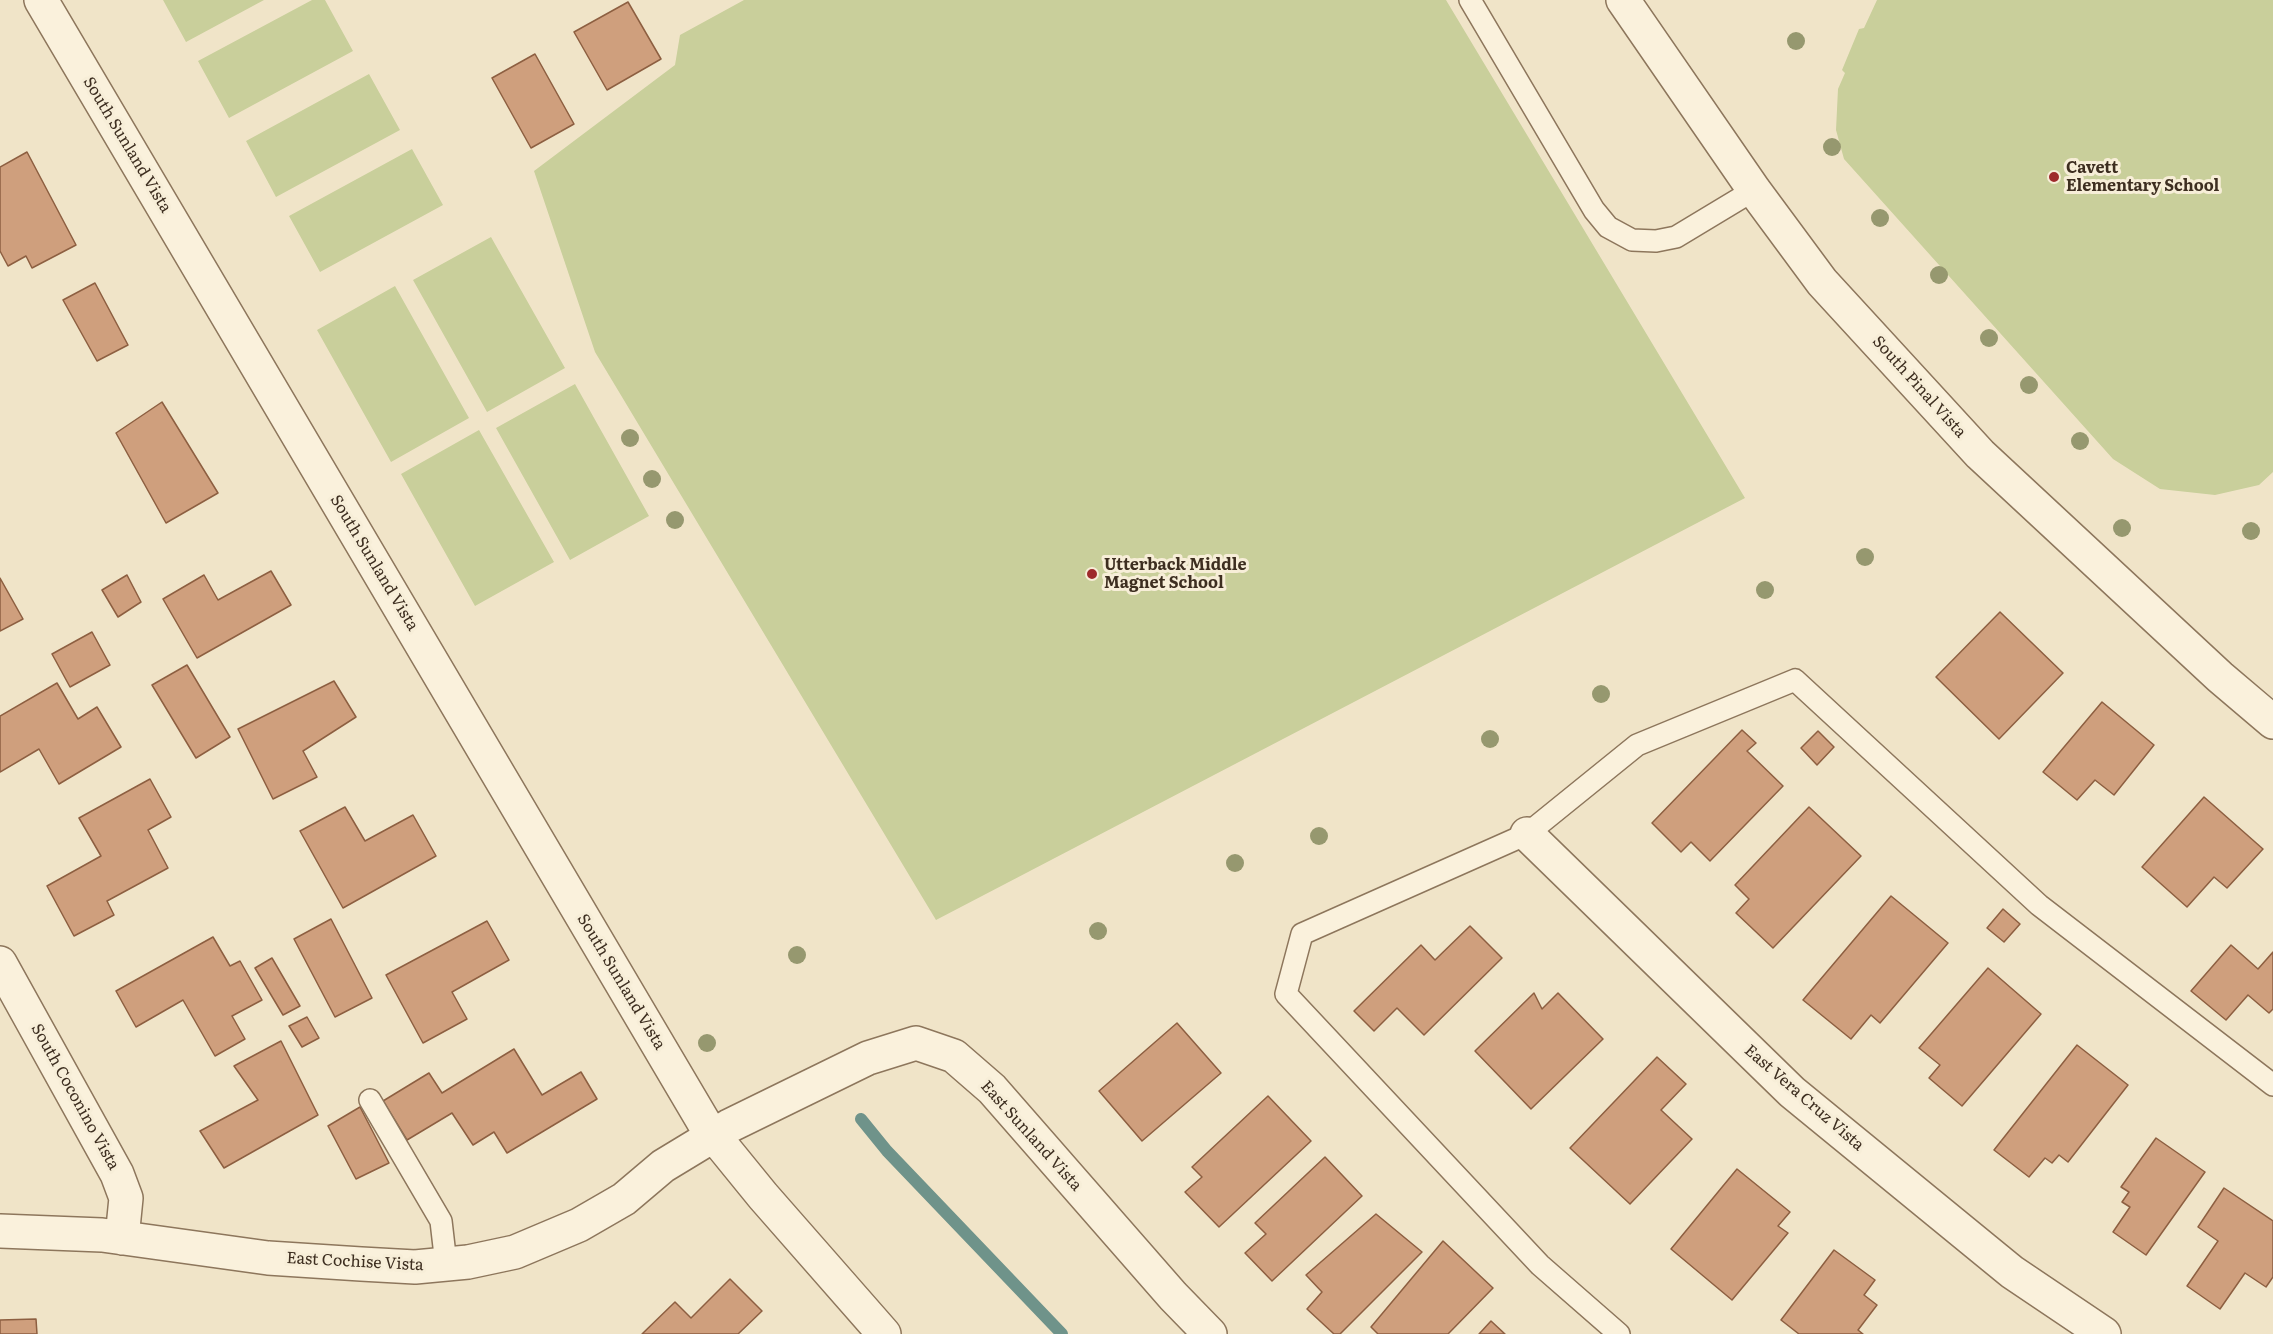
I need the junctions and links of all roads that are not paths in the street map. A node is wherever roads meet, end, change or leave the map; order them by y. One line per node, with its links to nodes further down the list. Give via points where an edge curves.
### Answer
1 (41, 0): 10 (street, South Sunland Vista)
2 (1470, 0): 4 (lane, via 1588,200 1608,227 1632,240 1676,237)
3 (1623, 0): 4 (street, South Pinal Vista)
4 (1754, 190): 5 (street, South Pinal Vista, via 1822,282 1980,454)
5 (2273, 722)
6 (1527, 834): 8 (lane, via 1637,745 1795,680 2039,905); 16 (lane, via 1302,934 1286,993 1540,1265); 17 (street, East Vera Cruz Vista, via 1792,1092 2012,1272)
7 (0, 963): 12 (street, South Coconino Vista, via 117,1174 126,1198)
8 (2273, 1085)
9 (370, 1100): 13 (lane, via 441,1221)
10 (709, 1131): 13 (street, East Cochise Vista, via 624,1199 579,1225 515,1252); 14 (street); 15 (street, East Sunland Vista, via 868,1058 916,1042 954,1056 992,1089)
11 (0, 1231): 12 (street, East Cochise Vista)
12 (122, 1238): 13 (street, East Cochise Vista, via 268,1258 415,1267)
13 (446, 1264)
14 (884, 1334)
15 (1210, 1334)
16 (1619, 1334)
17 (2104, 1334)

